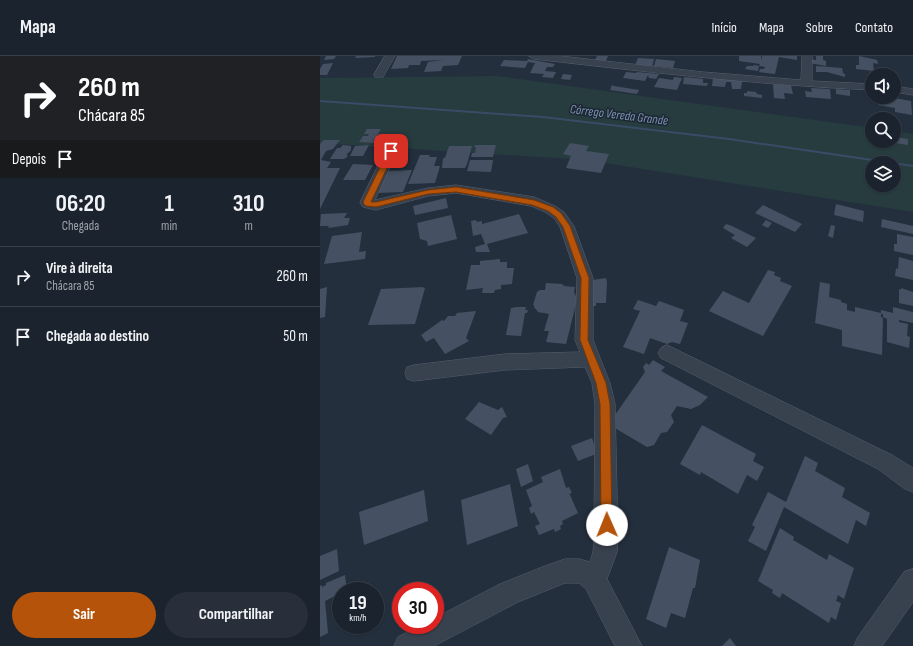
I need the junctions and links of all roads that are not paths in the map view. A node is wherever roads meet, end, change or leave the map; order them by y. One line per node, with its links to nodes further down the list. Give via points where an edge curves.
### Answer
1 (390, 56): 4 (street)
2 (534, 56): 5 (street)
3 (807, 56): 5 (street)
4 (379, 76)
5 (806, 84): 6 (street)
6 (865, 87)
7 (901, 91): 8 (street)
8 (913, 92)
9 (391, 151): 11 (street, via 368,204 376,205 435,191 456,189 534,202 559,215 567,226 585,278 584,340)
10 (667, 353): 13 (street, via 885,462)
11 (592, 359): 12 (street, via 505,362); 14 (street, via 605,404 605,552)
12 (414, 373)
13 (913, 481)
14 (595, 580): 16 (street, via 589,574 579,571 565,571 545,578 509,593); 17 (street)
15 (913, 581): 18 (street)
16 (407, 646)
17 (628, 646)
18 (867, 646)

